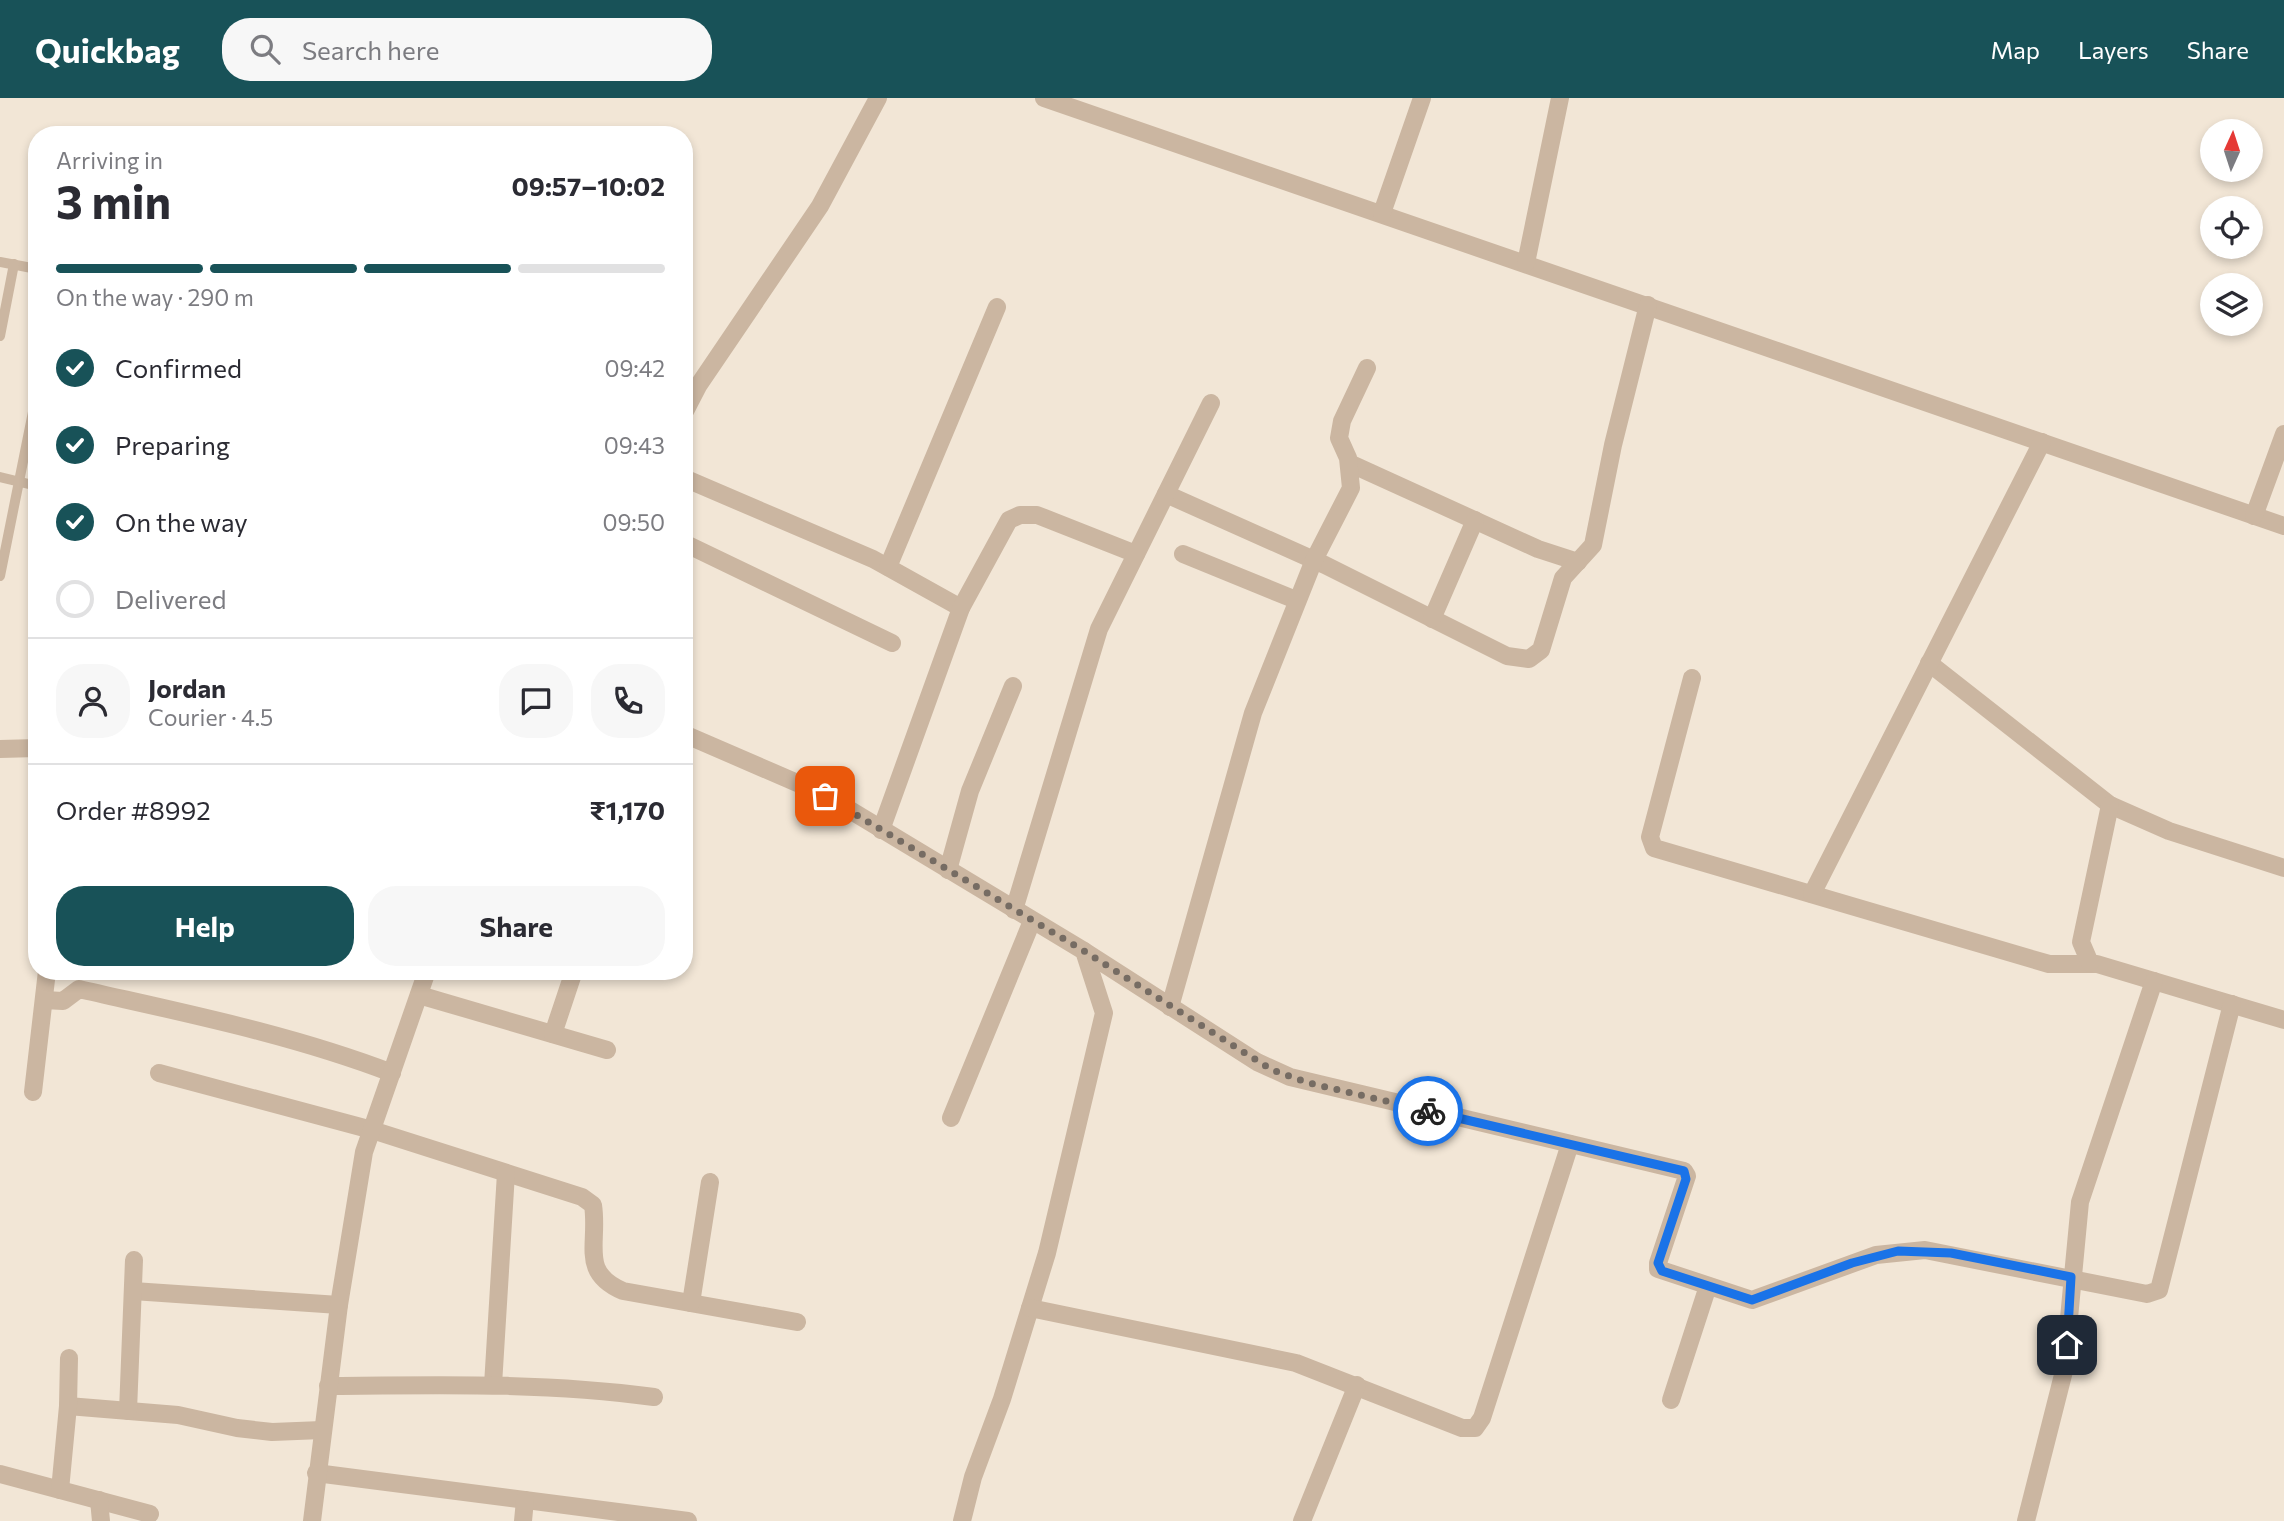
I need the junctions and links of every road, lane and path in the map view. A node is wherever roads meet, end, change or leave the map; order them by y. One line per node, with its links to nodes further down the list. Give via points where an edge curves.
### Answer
1 (878, 98): 14 (street, via 820,206)
2 (1044, 98): 5 (street)
3 (1422, 98): 5 (street)
4 (1560, 98): 7 (street)
5 (1382, 213): 7 (street)
6 (0, 262): 8 (lane)
7 (1526, 263): 10 (street)
8 (14, 264): 9 (lane); 12 (lane)
9 (28, 267)
10 (1648, 305): 18 (street); 32 (street, via 1595,538)
11 (997, 307): 33 (street)
12 (0, 336)
13 (1367, 368): 19 (street, via 1342,421 1339,438)
14 (693, 396)
15 (1211, 402): 24 (street)
16 (2284, 435): 25 (street)
17 (28, 436): 21 (lane)
18 (2042, 442): 25 (street); 39 (street)
19 (1349, 463): 26 (street); 31 (street, via 1351,488)
20 (0, 477): 21 (lane)
21 (19, 481): 23 (lane); 34 (lane)
22 (693, 482): 33 (street)
23 (28, 484)
24 (1166, 494): 29 (street); 31 (street)
25 (2254, 516): 27 (street)
26 (1475, 520): 32 (street); 37 (street)
27 (2284, 526)
28 (693, 547): 38 (street)
29 (1136, 554): 36 (street, via 1037,514 1020,515 1009,520); 50 (street, via 1099,629)
30 (1183, 554): 35 (street)
31 (1314, 560): 35 (street); 37 (street)
32 (1578, 562): 37 (street, via 1561,581 1541,650 1529,659 1507,656)
33 (888, 567): 36 (street)
34 (0, 576)
35 (1296, 600): 61 (street, via 1243,744)
36 (961, 608): 46 (street)
37 (1432, 619)
38 (892, 643)
39 (1929, 663): 45 (street); 49 (street)
40 (1692, 678): 49 (street, via 1650,846)
41 (1013, 686): 48 (street, via 970,791)
42 (693, 738): 46 (street, via 825,796)
43 (28, 748): 44 (street)
44 (0, 749)
45 (2110, 805): 47 (street, via 2169,831); 53 (street, via 2081,942)
46 (881, 830): 48 (street)
47 (2284, 868)
48 (948, 870): 50 (street)
49 (1812, 894): 53 (street, via 2052,965)
50 (1014, 910): 51 (street)
51 (1032, 920): 52 (street); 68 (street)
52 (1084, 951): 61 (street); 79 (street, via 1104,1013 1065,1187)
53 (2090, 962): 57 (street)
54 (46, 980): 59 (street)
55 (423, 980): 58 (street)
56 (571, 980): 63 (street)
57 (2154, 981): 60 (street); 74 (street, via 2082,1194)
58 (419, 995): 63 (street); 66 (street)
59 (44, 1000): 66 (street, via 63,1001 79,989 271,1034); 67 (street)
60 (2232, 1004): 62 (street); 74 (street, via 2159,1290 2147,1294)
61 (1170, 1007): 70 (street, via 1257,1062 1290,1077)
62 (2284, 1020)
63 (553, 1034): 64 (street)
64 (607, 1050)
65 (159, 1073): 69 (street)
66 (392, 1073): 69 (street)
67 (33, 1092)
68 (951, 1118)
69 (372, 1130): 71 (street); 78 (street, via 364,1152)
70 (1570, 1144): 75 (street, via 1684,1171 1686,1179 1657,1266); 83 (street, via 1479,1424 1469,1430 1462,1428)
71 (506, 1173): 77 (street, via 582,1197 593,1205 594,1262 604,1283 623,1291); 82 (street)
72 (710, 1182): 77 (street)
73 (134, 1260): 76 (street)
74 (2071, 1277): 75 (street, via 1925,1250 1876,1255 1758,1299); 102 (street, via 2064,1371)
75 (1708, 1286): 86 (street)
76 (133, 1291): 78 (street); 88 (street)
77 (691, 1303): 80 (street)
78 (339, 1305): 84 (street)
79 (1030, 1308): 83 (street, via 1279,1359); 100 (street)
80 (797, 1322)
81 (69, 1358): 87 (street)
82 (493, 1385): 84 (street); 85 (street, via 591,1388)
83 (1357, 1385): 101 (street)
84 (328, 1386): 89 (street)
85 (654, 1396)
86 (1671, 1400)
87 (68, 1406): 88 (street); 92 (street)
88 (128, 1411): 89 (street, via 178,1415 249,1430)
89 (322, 1430): 90 (street)
90 (316, 1473): 94 (street); 97 (street)
91 (0, 1474): 92 (street)
92 (61, 1490): 93 (street)
93 (99, 1500): 95 (street); 96 (street)
94 (525, 1500): 98 (street); 99 (street)
95 (150, 1514)
96 (101, 1521)
97 (312, 1521)
98 (523, 1521)
99 (688, 1521)
100 (962, 1521)
101 (1303, 1521)
102 (2026, 1521)

